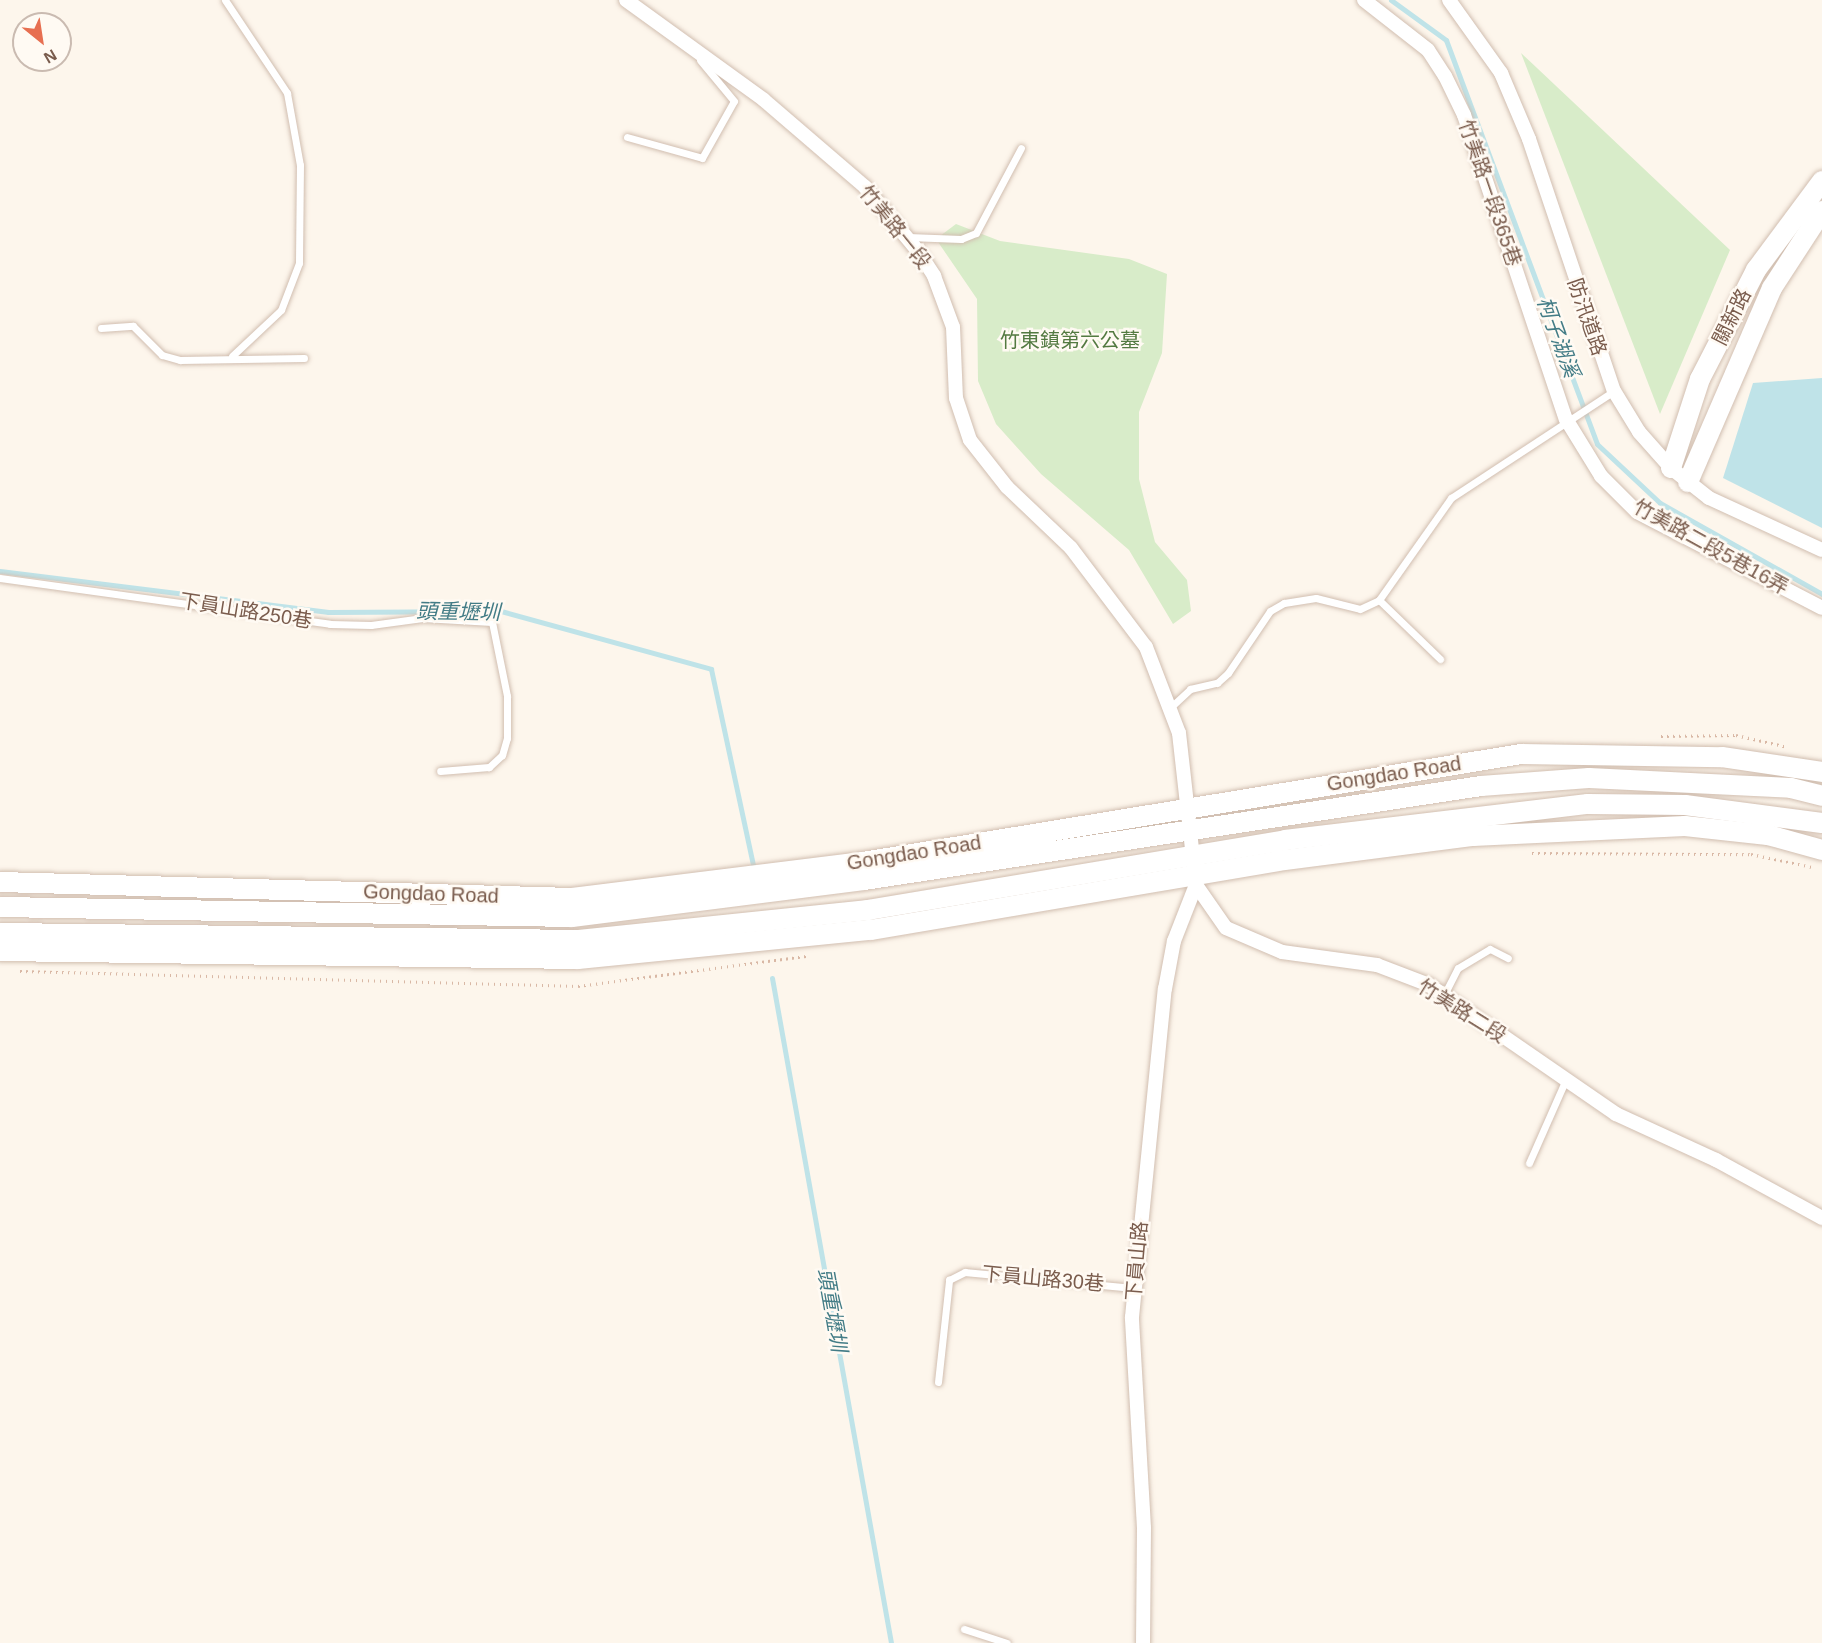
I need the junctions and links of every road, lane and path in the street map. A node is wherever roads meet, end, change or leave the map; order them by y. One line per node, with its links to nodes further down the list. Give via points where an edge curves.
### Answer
1 (225, 0): 12 (lane, via 287,93 300,165 298,263 281,310)
2 (626, 0): 5 (street, 竹美路一段)
3 (1364, 0): 15 (street, 竹美路一段365巷, via 1428,50 1450,86)
4 (1449, 0): 14 (street, 防汛道路, via 1502,73 1529,139)
5 (687, 44): 6 (lane, via 734,101 702,158); 10 (street, 竹美路一段, via 764,100 865,188)
6 (627, 137)
7 (1021, 148): 10 (lane, via 976,233 961,239)
8 (1822, 181): 16 (street, 關新路, via 1756,270 1700,379)
9 (1822, 211): 17 (street, 關新路, via 1772,288)
10 (908, 237): 23 (street, 竹美路一段, via 934,276 953,327 956,398 970,440 1007,487 1071,548 1113,598 1146,647)
11 (101, 328): 12 (lane, via 133,326 162,356 180,360)
12 (232, 356): 13 (lane)
13 (304, 358)
14 (1614, 391): 15 (lane); 16 (street, 防汛道路, via 1639,432)
15 (1566, 419): 20 (lane, via 1451,498); 21 (street, 竹美路二段5巷16弄, via 1601,476 1637,512)
16 (1671, 468): 17 (street, 防汛道路)
17 (1688, 482): 18 (street, 防汛道路, via 1708,498)
18 (1822, 550)
19 (0, 578): 26 (lane, 下員山路250巷, via 330,624 371,625 423,618 492,622 507,696 507,738 502,755 489,767)
20 (1379, 600): 22 (lane); 23 (lane, via 1360,609 1316,598 1284,603 1270,611 1228,673 1217,683 1190,689)
21 (1822, 608)
22 (1440, 659)
23 (1172, 706): 29 (street, 竹美路二段)
24 (1655, 737): 25 (path, via 1736,735)
25 (1800, 750)
26 (440, 771)
27 (1822, 772): 29 (street, Gongdao Road, via 1722,756 1521,754)
28 (1822, 796): 31 (street, Gongdao Road, via 1791,788 1589,777 1481,786)
29 (1185, 807): 31 (street, 竹美路二段); 34 (street, Gongdao Road, via 863,862 572,898)
30 (1822, 823): 33 (street, via 1685,805 1587,804 1285,840)
31 (1188, 828): 33 (street, 竹美路二段); 35 (street, Gongdao Road, via 864,880 572,917)
32 (1822, 850): 33 (street, via 1768,835 1685,826 1592,827 1473,836)
33 (1194, 872): 36 (street, via 579,940); 37 (street, via 871,930 578,959); 39 (street, 竹美路二段, via 1226,927 1254,944 1377,966); 43 (street, 下員山路, via 1165,988)
34 (0, 882)
35 (0, 907)
36 (0, 933)
37 (0, 951)
38 (1508, 958): 39 (lane, via 1490,949 1458,968)
39 (1444, 995): 40 (street, 竹美路二段)
40 (1566, 1079): 41 (lane); 42 (street, 竹美路二段, via 1616,1114 1716,1160)
41 (1529, 1163)
42 (1822, 1218)
43 (1135, 1288): 44 (lane, 下員山路30巷, via 965,1272 949,1280); 47 (street, 下員山路)
44 (938, 1382)
45 (964, 1629): 46 (lane)
46 (1007, 1643)
47 (1143, 1643)

